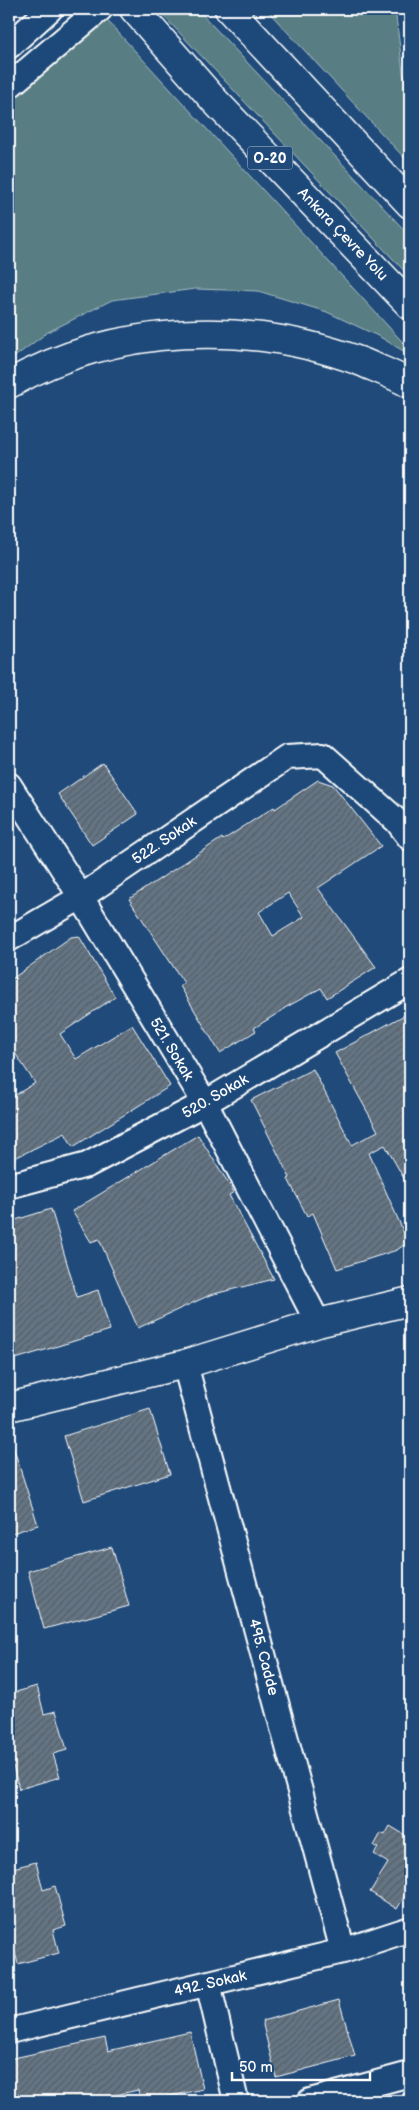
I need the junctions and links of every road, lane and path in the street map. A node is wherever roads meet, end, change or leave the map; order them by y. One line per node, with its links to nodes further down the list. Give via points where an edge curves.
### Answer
1 (50, 9): 5 (street)
2 (100, 9): 6 (street)
3 (134, 9): 8 (main road, Ankara Çevre Yolu / O-20, via 213,99)
4 (229, 9): 7 (main road)
5 (9, 46)
6 (9, 86)
7 (410, 204)
8 (410, 304)
9 (9, 384): 10 (main road, via 48,365 145,338 228,333 329,350)
10 (410, 384)
11 (9, 785): 13 (street, 521. Sokak)
12 (410, 838): 13 (street, 522. Sokak, via 397,821 323,755 287,757)
13 (81, 897): 14 (street, 522. Sokak); 16 (street, 521. Sokak)
14 (9, 940)
15 (410, 981): 16 (street, 520. Sokak)
16 (204, 1103): 17 (street, 520. Sokak, via 87,1165); 19 (street, 521. Sokak)
17 (9, 1186)
18 (410, 1301): 19 (main road)
19 (318, 1322): 20 (main road)
20 (185, 1364): 21 (main road); 23 (street, 495. Cadde)
21 (9, 1407)
22 (410, 1929): 23 (street, 492. Sokak)
23 (343, 1951): 24 (street, 492. Sokak)
24 (208, 1983): 25 (street, 492. Sokak); 28 (street)
25 (9, 2031)
26 (410, 2074): 27 (street)
27 (365, 2094): 29 (street)
28 (236, 2101)
29 (310, 2101)

